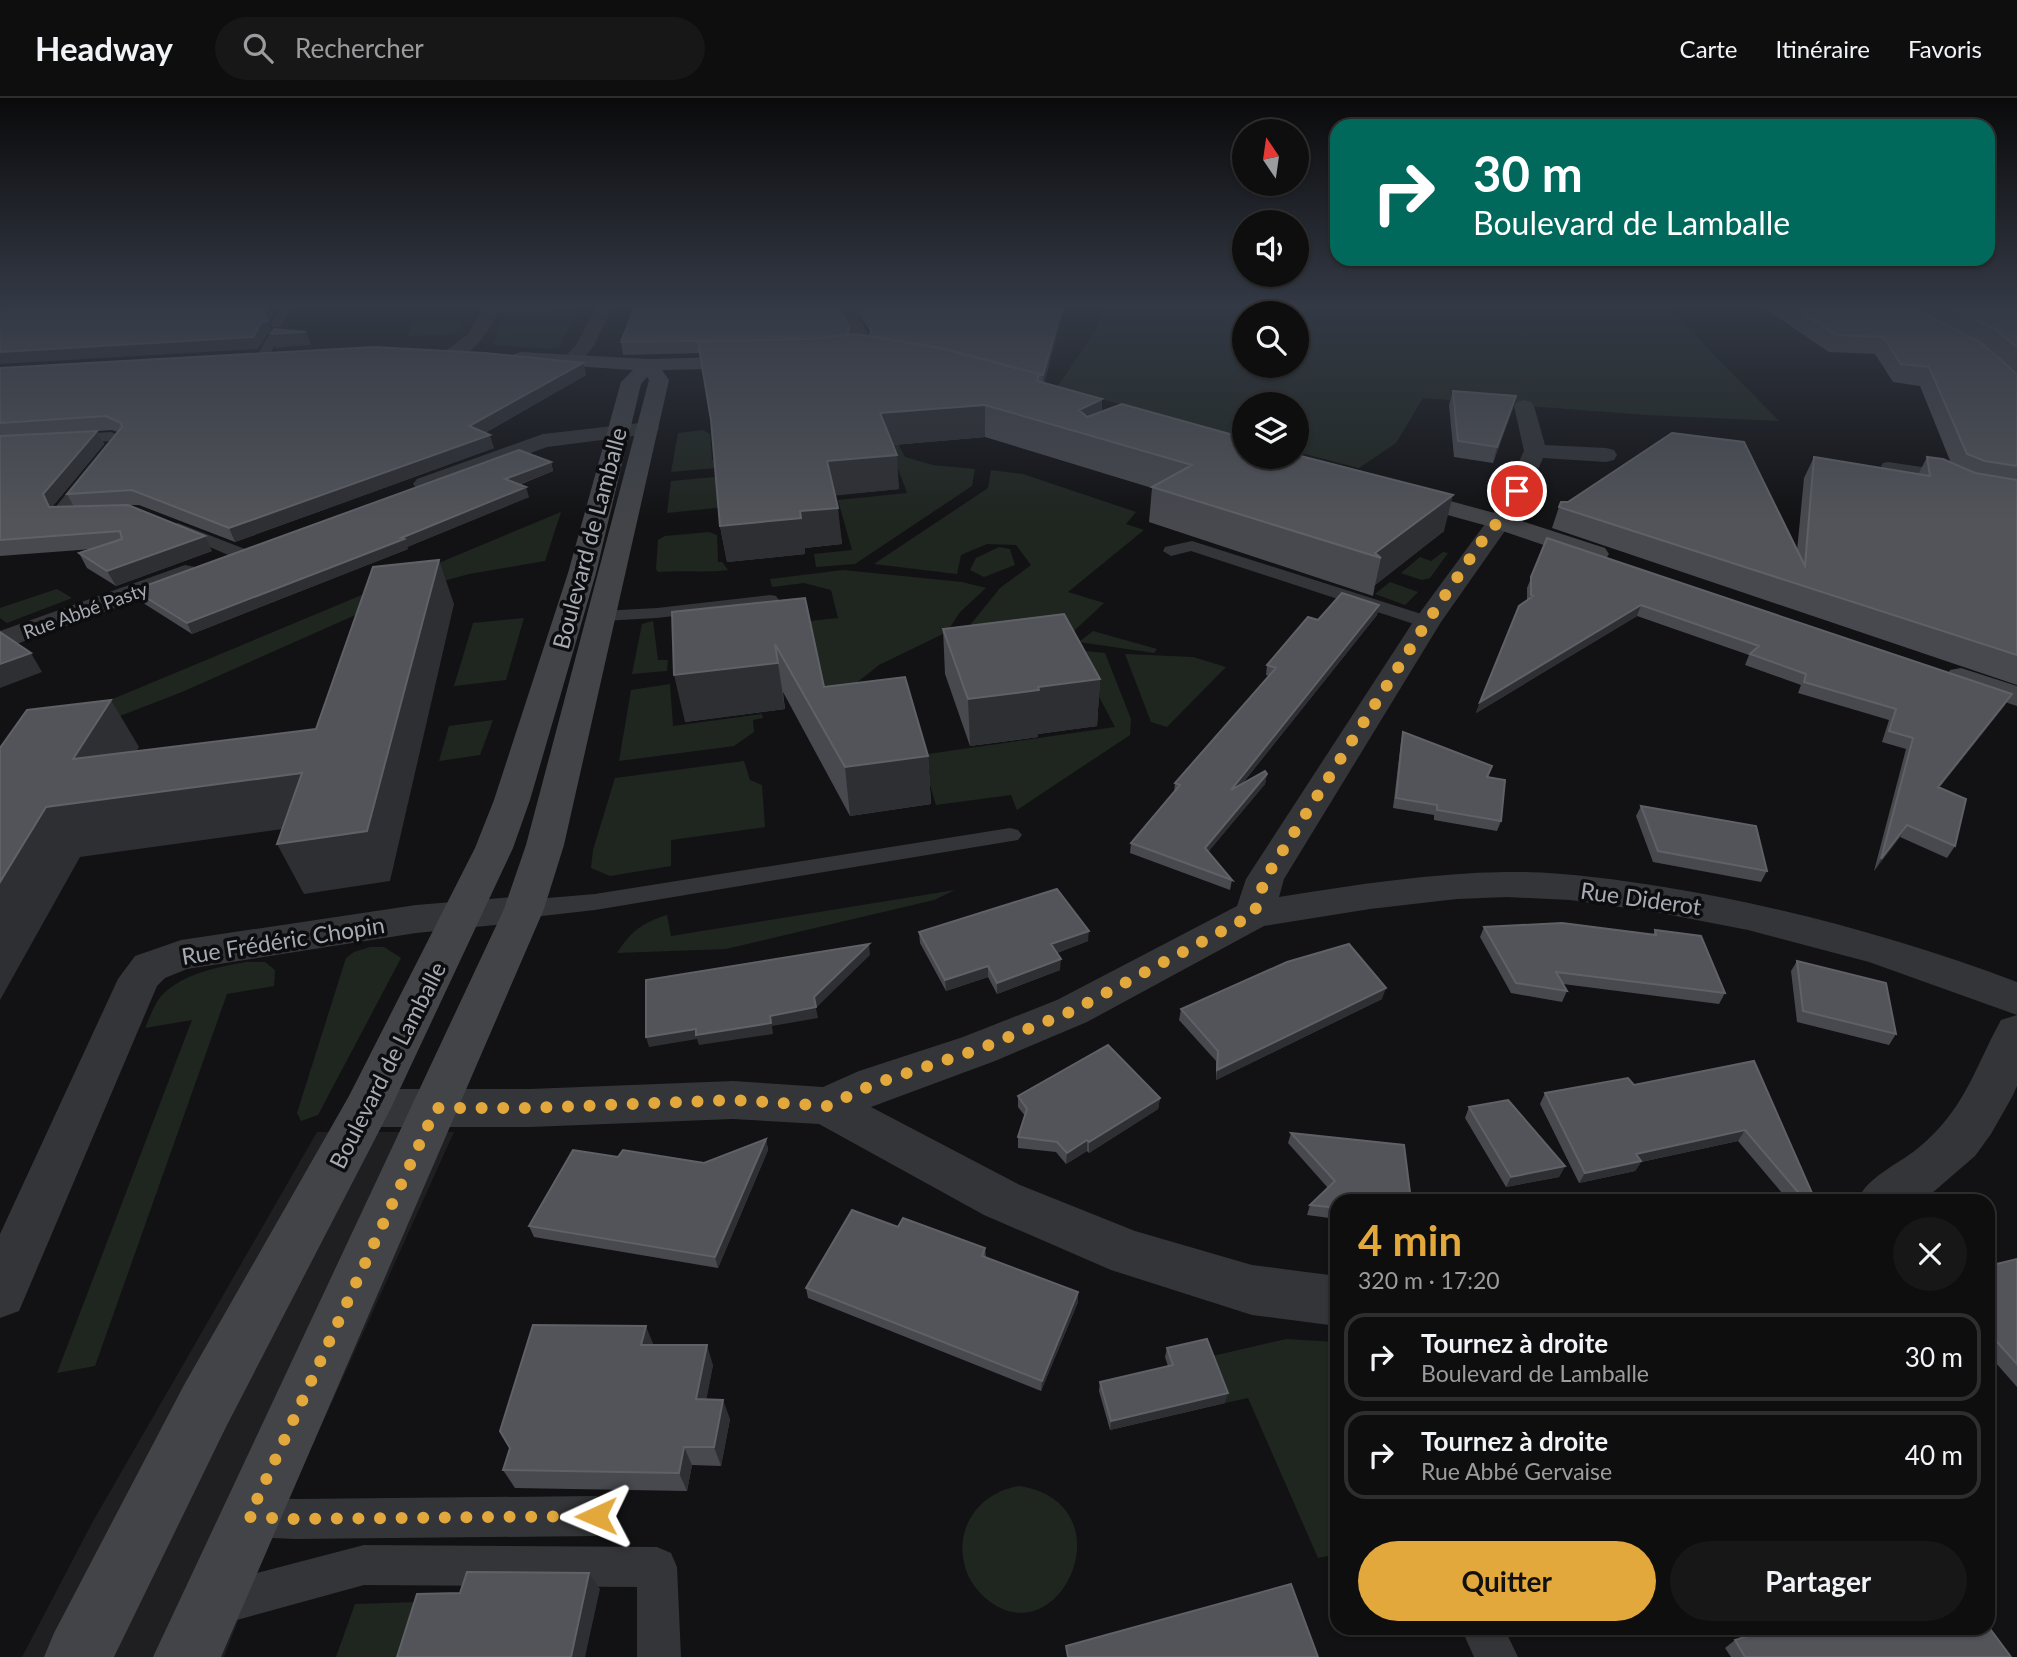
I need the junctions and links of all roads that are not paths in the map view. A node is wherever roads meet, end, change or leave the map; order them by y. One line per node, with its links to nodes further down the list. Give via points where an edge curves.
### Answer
1 (637, 377): 3 (street, Boulevard de Lamballe, via 631,382)
2 (1524, 406): 5 (street)
3 (633, 429): 9 (street, via 543,441); 19 (street, Boulevard de Lamballe, via 640,451); 26 (street, Boulevard de Lamballe, via 582,573 512,800)
4 (0, 443): 11 (lane, via 120,439 61,510 63,516)
5 (1535, 451): 6 (street); 13 (street)
6 (1606, 455)
7 (1888, 466): 10 (lane, via 1936,473 1969,488)
8 (1377, 488): 13 (street)
9 (396, 495)
10 (2017, 496)
11 (101, 514)
12 (163, 522): 16 (lane)
13 (1500, 522): 17 (street); 20 (street)
14 (266, 544): 16 (street, Rue Abbé Pasty)
15 (1171, 551): 20 (lane, via 1192,546)
16 (240, 553): 21 (street, Rue Abbé Pasty)
17 (1616, 561)
18 (771, 600): 19 (lane)
19 (602, 616): 25 (street, Boulevard de Lamballe, via 545,845)
20 (1427, 622): 27 (street, via 1265,879)
21 (0, 642)
22 (1940, 670): 23 (street)
23 (2017, 696)
24 (1010, 835): 25 (lane, via 595,902)
25 (524, 909): 26 (street, Rue Frédéric Chopin); 32 (street, Boulevard de Lamballe)
26 (464, 914): 31 (street, Boulevard de Lamballe); 34 (street, Rue Frédéric Chopin, via 181,955 150,967 139,979)
27 (1254, 914): 28 (street, Rue Diderot, via 1412,890 1486,885 1600,890 1791,924 1896,954); 30 (street, Rue Diderot, via 1072,1011 874,1084)
28 (2017, 999)
29 (2017, 1032): 33 (street, via 1992,1090 1965,1133)
30 (827, 1106): 32 (street, via 733,1100); 35 (street, via 1002,1200 1130,1254 1252,1290)
31 (367, 1108): 32 (street); 40 (street, Boulevard de Lamballe, via 205,1406)
32 (436, 1108): 37 (street, Boulevard de Lamballe)
33 (1893, 1194)
34 (0, 1293)
35 (1330, 1300)
36 (596, 1516): 37 (lane)
37 (249, 1517): 38 (street, Boulevard de Lamballe)
38 (197, 1632): 41 (lane, via 364,1565 657,1567)
39 (1485, 1635): 42 (lane)
40 (78, 1657)
41 (659, 1657)
42 (1496, 1657)

